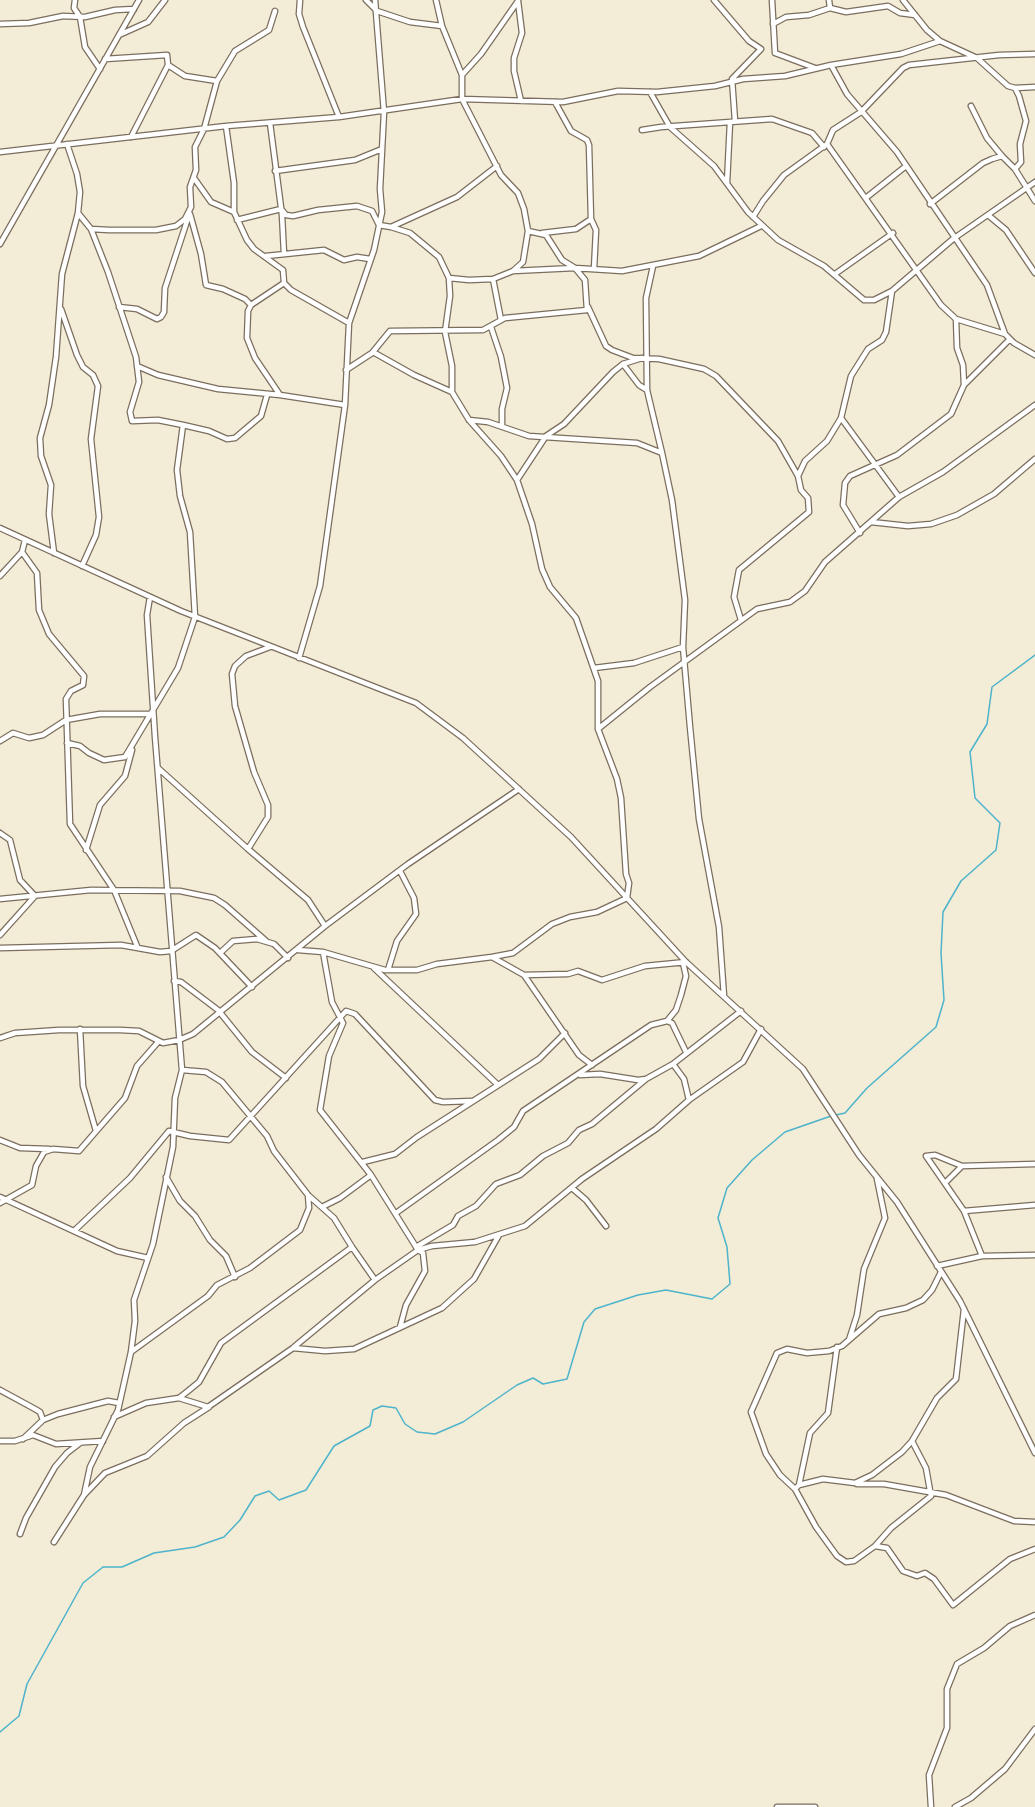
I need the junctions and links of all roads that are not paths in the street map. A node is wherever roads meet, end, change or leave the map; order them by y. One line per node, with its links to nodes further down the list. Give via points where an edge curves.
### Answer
1 (75, 0): 18 (street, via 74,8)
2 (139, 0): 14 (street)
3 (165, 0): 22 (street, via 148,22)
4 (300, 0): 45 (street, via 303,27)
5 (366, 0): 16 (street)
6 (375, 0): 16 (street)
7 (436, 0): 21 (street)
8 (518, 0): 33 (street, via 482,54); 40 (street, via 522,33 514,71)
9 (714, 0): 24 (street, via 749,41)
10 (772, 0): 20 (street)
11 (829, 0): 13 (street)
12 (903, 0): 17 (street)
13 (830, 8): 17 (street, via 846,12 888,6 900,14); 20 (street)
14 (134, 9): 18 (street); 22 (street)
15 (275, 11): 34 (street, via 269,30 235,51)
16 (377, 11): 21 (street, via 410,22); 43 (street)
17 (915, 15): 23 (street)
18 (80, 17): 19 (street); 32 (street, via 85,47)
19 (0, 24)
20 (773, 24): 25 (street)
21 (442, 26): 33 (street)
22 (119, 35): 28 (street)
23 (940, 42): 27 (street); 30 (street, via 901,54)
24 (761, 49): 25 (street); 35 (street)
25 (776, 53): 31 (street)
26 (1035, 54): 27 (street)
27 (977, 58): 37 (street); 44 (street, via 909,65 886,83)
28 (105, 59): 29 (street, via 167,55); 32 (street)
29 (168, 65): 34 (street, via 193,78); 52 (street)
30 (831, 65): 31 (street); 44 (street)
31 (815, 68): 35 (street)
32 (100, 69): 54 (street)
33 (462, 75): 39 (street)
34 (217, 81): 50 (street)
35 (732, 82): 38 (street); 46 (street)
36 (1035, 87): 37 (street)
37 (1015, 88): 61 (street, via 1026,117 1021,162)
38 (650, 92): 41 (street, via 618,91); 49 (street)
39 (462, 99): 40 (street); 43 (street); 59 (street)
40 (521, 101): 41 (street)
41 (555, 102): 76 (street, via 571,131 589,146)
42 (971, 106): 58 (street, via 987,138)
43 (384, 112): 45 (street); 56 (street)
44 (861, 112): 55 (street, via 833,130); 60 (street)
45 (339, 117): 47 (street)
46 (733, 122): 49 (street); 55 (street, via 781,122 812,133); 65 (street)
47 (270, 123): 48 (street); 62 (street)
48 (226, 126): 50 (street); 71 (street)
49 (670, 127): 51 (street); 65 (street, via 700,152)
50 (204, 129): 52 (street); 63 (street, via 195,147)
51 (642, 130)
52 (131, 137): 53 (street)
53 (67, 144): 54 (street); 72 (street, via 80,192)
54 (56, 145): 57 (street); 86 (street)
55 (826, 145): 67 (street); 75 (street, via 784,175)
56 (382, 149): 62 (street, via 355,160); 78 (street)
57 (0, 152)
58 (1002, 156): 61 (street); 69 (street, via 983,163)
59 (497, 166): 80 (street, via 457,197); 82 (street, via 518,193)
60 (906, 166): 67 (street); 69 (street)
61 (1016, 169): 66 (street)
62 (275, 171): 70 (street)
63 (194, 178): 71 (street, via 208,200); 73 (street)
64 (1035, 182): 66 (street)
65 (727, 183): 75 (street)
66 (1028, 189): 68 (street); 74 (street)
67 (867, 197): 84 (street)
68 (1035, 201)
69 (930, 204): 85 (street)
70 (281, 209): 77 (street); 78 (street, via 293,216 318,210 368,208); 87 (street)
71 (234, 212): 77 (street)
72 (78, 213): 81 (street); 103 (street, via 62,274)
73 (189, 213): 81 (street, via 176,226 156,231); 101 (street, via 206,285); 104 (street, via 165,288 161,317)
74 (988, 215): 85 (street); 95 (street, via 1010,235)
75 (753, 217): 79 (street)
76 (591, 219): 83 (street, via 576,229); 92 (street, via 596,230)
77 (237, 220): 88 (street, via 254,249)
78 (379, 225): 80 (street); 89 (street)
79 (761, 226): 90 (street, via 699,256); 96 (street)
80 (391, 227): 97 (street, via 424,242 440,257)
81 (91, 229): 104 (street)
82 (528, 231): 83 (street); 94 (street, via 526,255)
83 (543, 233): 91 (street, via 562,260)
84 (893, 234): 93 (street); 96 (street)
85 (953, 238): 93 (street); 110 (street, via 987,285)
86 (0, 244)
87 (284, 254): 88 (street); 89 (street, via 324,250 345,260)
88 (266, 256): 99 (street, via 283,270)
89 (370, 259): 107 (street)
90 (653, 266): 92 (street, via 622,271); 114 (street, via 646,298)
91 (575, 268): 92 (street); 94 (street); 102 (street, via 585,280)
92 (594, 269)
93 (918, 269): 100 (street); 105 (street)
94 (513, 271): 98 (street)
95 (1035, 273)
96 (835, 274): 100 (street, via 864,300 874,300)
97 (449, 278): 98 (street); 109 (street)
98 (494, 279): 106 (street)
99 (284, 283): 101 (street); 107 (street)
100 (892, 291): 125 (street, via 886,332 879,343 868,349 850,376)
101 (251, 304): 122 (street, via 247,338 255,358)
102 (588, 306): 106 (street, via 585,311); 114 (street, via 606,346 633,358)
103 (61, 307): 141 (street, via 49,405 40,438 41,456 51,485 49,514); 142 (street, via 77,355 98,386 91,439 99,517 96,535)
104 (120, 307): 116 (street)
105 (956, 319): 110 (street); 118 (street)
106 (501, 320): 108 (street)
107 (349, 323): 117 (street)
108 (491, 327): 109 (street); 128 (street, via 507,388)
109 (446, 332): 112 (street, via 390,331); 120 (street)
110 (1005, 334): 111 (street)
111 (1009, 340): 113 (street); 118 (street)
112 (373, 352): 117 (street); 120 (street)
113 (1035, 355)
114 (645, 358): 115 (street); 119 (street); 133 (street, via 704,369 716,376 778,441)
115 (623, 364): 119 (street); 129 (street, via 564,424)
116 (137, 366): 121 (street, via 218,389); 127 (street, via 139,382 130,412 132,422 158,420)
117 (346, 370): 123 (street)
118 (964, 385): 132 (street, via 951,414 897,454)
119 (647, 390): 130 (street)
120 (452, 393): 126 (street)
121 (267, 395): 122 (street); 127 (street, via 261,416 235,438)
122 (280, 395): 123 (street)
123 (345, 405): 149 (street, via 320,586)
124 (1035, 405): 135 (street, via 943,472)
125 (841, 418): 132 (street); 133 (street, via 827,441 805,461)
126 (469, 420): 128 (street); 134 (street)
127 (183, 425): 145 (street, via 177,470 190,532)
128 (502, 426): 129 (street, via 529,436)
129 (546, 436): 130 (street, via 637,443); 134 (street)
130 (662, 453): 148 (street, via 685,600)
131 (1035, 459): 136 (street, via 994,494 957,515 931,524 908,526)
132 (874, 464): 135 (street); 138 (street, via 850,476 842,493 846,514)
133 (798, 476): 146 (street, via 801,490 808,498 809,512 739,570 734,597)
134 (517, 480): 151 (street, via 542,569 550,587 576,618)
135 (899, 497): 136 (street)
136 (871, 522): 138 (street)
137 (0, 528): 139 (street)
138 (860, 533): 146 (street, via 818,569 805,591 790,602 757,609)
139 (25, 540): 140 (street); 141 (street)
140 (21, 552): 143 (street); 153 (street, via 37,573 39,610 49,634 84,676 83,684 66,699)
141 (54, 553): 142 (street)
142 (82, 566): 144 (street)
143 (0, 576)
144 (150, 597): 145 (street); 152 (street, via 147,615)
145 (195, 617): 147 (street); 152 (street, via 178,668)
146 (741, 620): 150 (street)
147 (271, 647): 149 (street); 161 (street, via 246,656 232,674 235,706 254,772 268,804 267,817)
148 (683, 647): 150 (street); 151 (street, via 634,663)
149 (298, 658): 159 (street, via 416,703 463,738)
150 (685, 663): 154 (street); 186 (street, via 699,819 719,927)
151 (594, 668): 154 (street, via 598,681)
152 (153, 711): 153 (street); 157 (street); 158 (street)
153 (66, 720): 155 (street, via 43,735 29,738 13,733); 156 (street)
154 (598, 729): 167 (street, via 619,788 629,883)
155 (0, 741)
156 (67, 743): 157 (street, via 104,760 126,757); 162 (street, via 69,820)
157 (132, 750): 162 (street, via 125,776 100,805)
158 (158, 768): 161 (street); 165 (street)
159 (519, 789): 163 (street); 167 (street, via 571,837)
160 (0, 833): 166 (street, via 10,840 20,880)
161 (248, 849): 169 (street, via 308,900)
162 (86, 850): 164 (street)
163 (400, 870): 169 (street); 182 (street, via 414,898 416,914 397,941)
164 (114, 890): 165 (street); 166 (street); 172 (street)
165 (167, 891): 171 (street, via 214,898); 175 (street)
166 (35, 896): 168 (street); 170 (street)
167 (627, 898): 178 (street, via 597,912 552,924 513,953); 180 (street)
168 (0, 899)
169 (325, 926): 174 (street)
170 (0, 935)
171 (266, 941): 177 (street, via 233,941); 179 (street, via 278,946)
172 (136, 946): 173 (street); 175 (street)
173 (0, 948)
174 (298, 950): 176 (street); 179 (street)
175 (171, 951): 177 (street, via 196,935); 184 (street)
176 (323, 952): 181 (street); 189 (street, via 332,1002)
177 (220, 953): 185 (street)
178 (492, 957): 182 (street, via 417,970); 183 (street)
179 (288, 958): 185 (street)
180 (684, 963): 183 (street, via 645,966 608,980 576,971); 186 (street); 190 (street, via 686,976 681,995)
181 (374, 968): 182 (street); 204 (street)
182 (388, 970)
183 (524, 975): 193 (street)
184 (174, 981): 187 (street, via 181,982); 195 (street)
185 (252, 987): 187 (street)
186 (724, 996): 188 (street)
187 (218, 1010): 195 (street, via 193,1034); 202 (street, via 257,1057)
188 (741, 1011): 192 (street); 197 (street)
189 (340, 1018): 202 (street); 206 (street, via 346,1011 355,1014 435,1100); 212 (street, via 342,1029 329,1056 320,1110 321,1116)
190 (667, 1021): 197 (street, via 677,1029); 199 (street, via 651,1025)
191 (80, 1029): 194 (street, via 15,1033); 196 (street, via 140,1031); 208 (street, via 82,1086)
192 (761, 1029): 205 (street, via 743,1062); 216 (street, via 803,1069)
193 (565, 1033): 199 (street, via 579,1055); 204 (street, via 539,1059)
194 (0, 1038)
195 (179, 1040): 196 (street); 200 (street)
196 (159, 1041): 208 (street, via 137,1066 125,1098)
197 (686, 1053): 198 (street)
198 (673, 1064): 203 (street); 205 (street, via 684,1079)
199 (592, 1065): 201 (street)
200 (182, 1070): 207 (street, via 215,1076); 209 (street, via 175,1098)
201 (577, 1076): 203 (street); 226 (street, via 523,1112 514,1127 498,1140)
202 (286, 1078): 207 (street)
203 (646, 1079): 231 (street, via 567,1143 520,1175 496,1184 476,1206 458,1216 453,1225)
204 (498, 1085): 206 (street)
205 (689, 1100): 219 (street, via 656,1129)
206 (472, 1101): 212 (street, via 395,1154)
207 (250, 1116): 209 (street, via 229,1140); 220 (street)
208 (96, 1131): 211 (street, via 79,1151)
209 (175, 1132): 217 (street); 228 (street, via 168,1131 130,1178)
210 (0, 1140): 211 (street, via 20,1149)
211 (49, 1149): 221 (street, via 36,1166 32,1185)
212 (363, 1162): 215 (street)
213 (1035, 1164): 214 (street)
214 (962, 1166): 218 (street); 218 (street, via 935,1155 926,1156)
215 (371, 1175): 224 (street); 226 (street)
216 (875, 1175): 235 (street); 241 (street, via 885,1218 864,1269 857,1316)
217 (166, 1177): 234 (street); 237 (street, via 180,1201 226,1256)
218 (945, 1183): 225 (street)
219 (572, 1188): 227 (street); 229 (street, via 525,1226)
220 (308, 1195): 224 (street); 237 (street, via 309,1208 300,1230)
221 (3, 1198): 222 (street); 228 (street)
222 (0, 1203)
223 (1035, 1206): 225 (street)
224 (322, 1207): 230 (street)
225 (964, 1211): 233 (street)
226 (396, 1213): 231 (street)
227 (606, 1226)
228 (75, 1230): 234 (street, via 117,1251)
229 (499, 1235): 231 (street); 240 (street, via 464,1291 448,1305)
230 (352, 1247): 238 (street); 246 (street, via 221,1343 199,1382)
231 (417, 1249): 238 (street); 240 (street, via 423,1253 425,1271 406,1305)
232 (1035, 1254): 233 (street)
233 (982, 1256): 235 (street)
234 (148, 1258): 244 (street, via 134,1299)
235 (937, 1266): 236 (street)
236 (940, 1272): 239 (street); 241 (street, via 923,1300 879,1314)
237 (235, 1277): 244 (street, via 218,1285)
238 (375, 1280): 243 (street)
239 (964, 1309): 255 (street, via 956,1379 934,1402); 256 (street)
240 (400, 1327): 243 (street, via 354,1349)
241 (848, 1342): 242 (street)
242 (837, 1347): 260 (street, via 828,1413 810,1433); 261 (street, via 777,1353 751,1412 766,1454)
243 (293, 1348): 248 (street)
244 (131, 1352): 247 (street)
245 (0, 1390): 250 (street, via 40,1412)
246 (179, 1398): 248 (street); 249 (street, via 147,1402)
247 (119, 1403): 249 (street); 250 (street, via 103,1402)
248 (210, 1406): 263 (street, via 174,1430 147,1456 105,1473)
249 (114, 1417): 254 (street)
250 (43, 1420): 252 (street)
251 (1035, 1437): 256 (street)
252 (23, 1439): 253 (street); 257 (street, via 33,1435 56,1444)
253 (0, 1441)
254 (103, 1441): 257 (street); 263 (street, via 90,1467)
255 (912, 1441): 259 (street, via 882,1468); 262 (street, via 926,1468)
256 (1028, 1442): 258 (street)
257 (80, 1443): 265 (street, via 55,1467)
258 (1035, 1453)
259 (855, 1483): 260 (street, via 823,1479); 262 (street)
260 (799, 1485): 261 (street)
261 (795, 1489): 267 (street, via 816,1527 842,1560 854,1561)
262 (932, 1493): 264 (street, via 953,1497 1014,1521); 267 (street)
263 (84, 1495): 266 (street)
264 (1035, 1522)
265 (20, 1534)
266 (54, 1542)
267 (875, 1546): 268 (street, via 887,1548 903,1571 917,1576 925,1573 934,1579 952,1605 1010,1559)
268 (1035, 1549)
269 (1035, 1615): 273 (street, via 1010,1626 957,1664 947,1689 945,1734 929,1775)
270 (1035, 1729): 274 (street, via 1005,1769)
271 (777, 1807): 272 (street)
272 (815, 1807)
273 (931, 1807)
274 (955, 1807)

